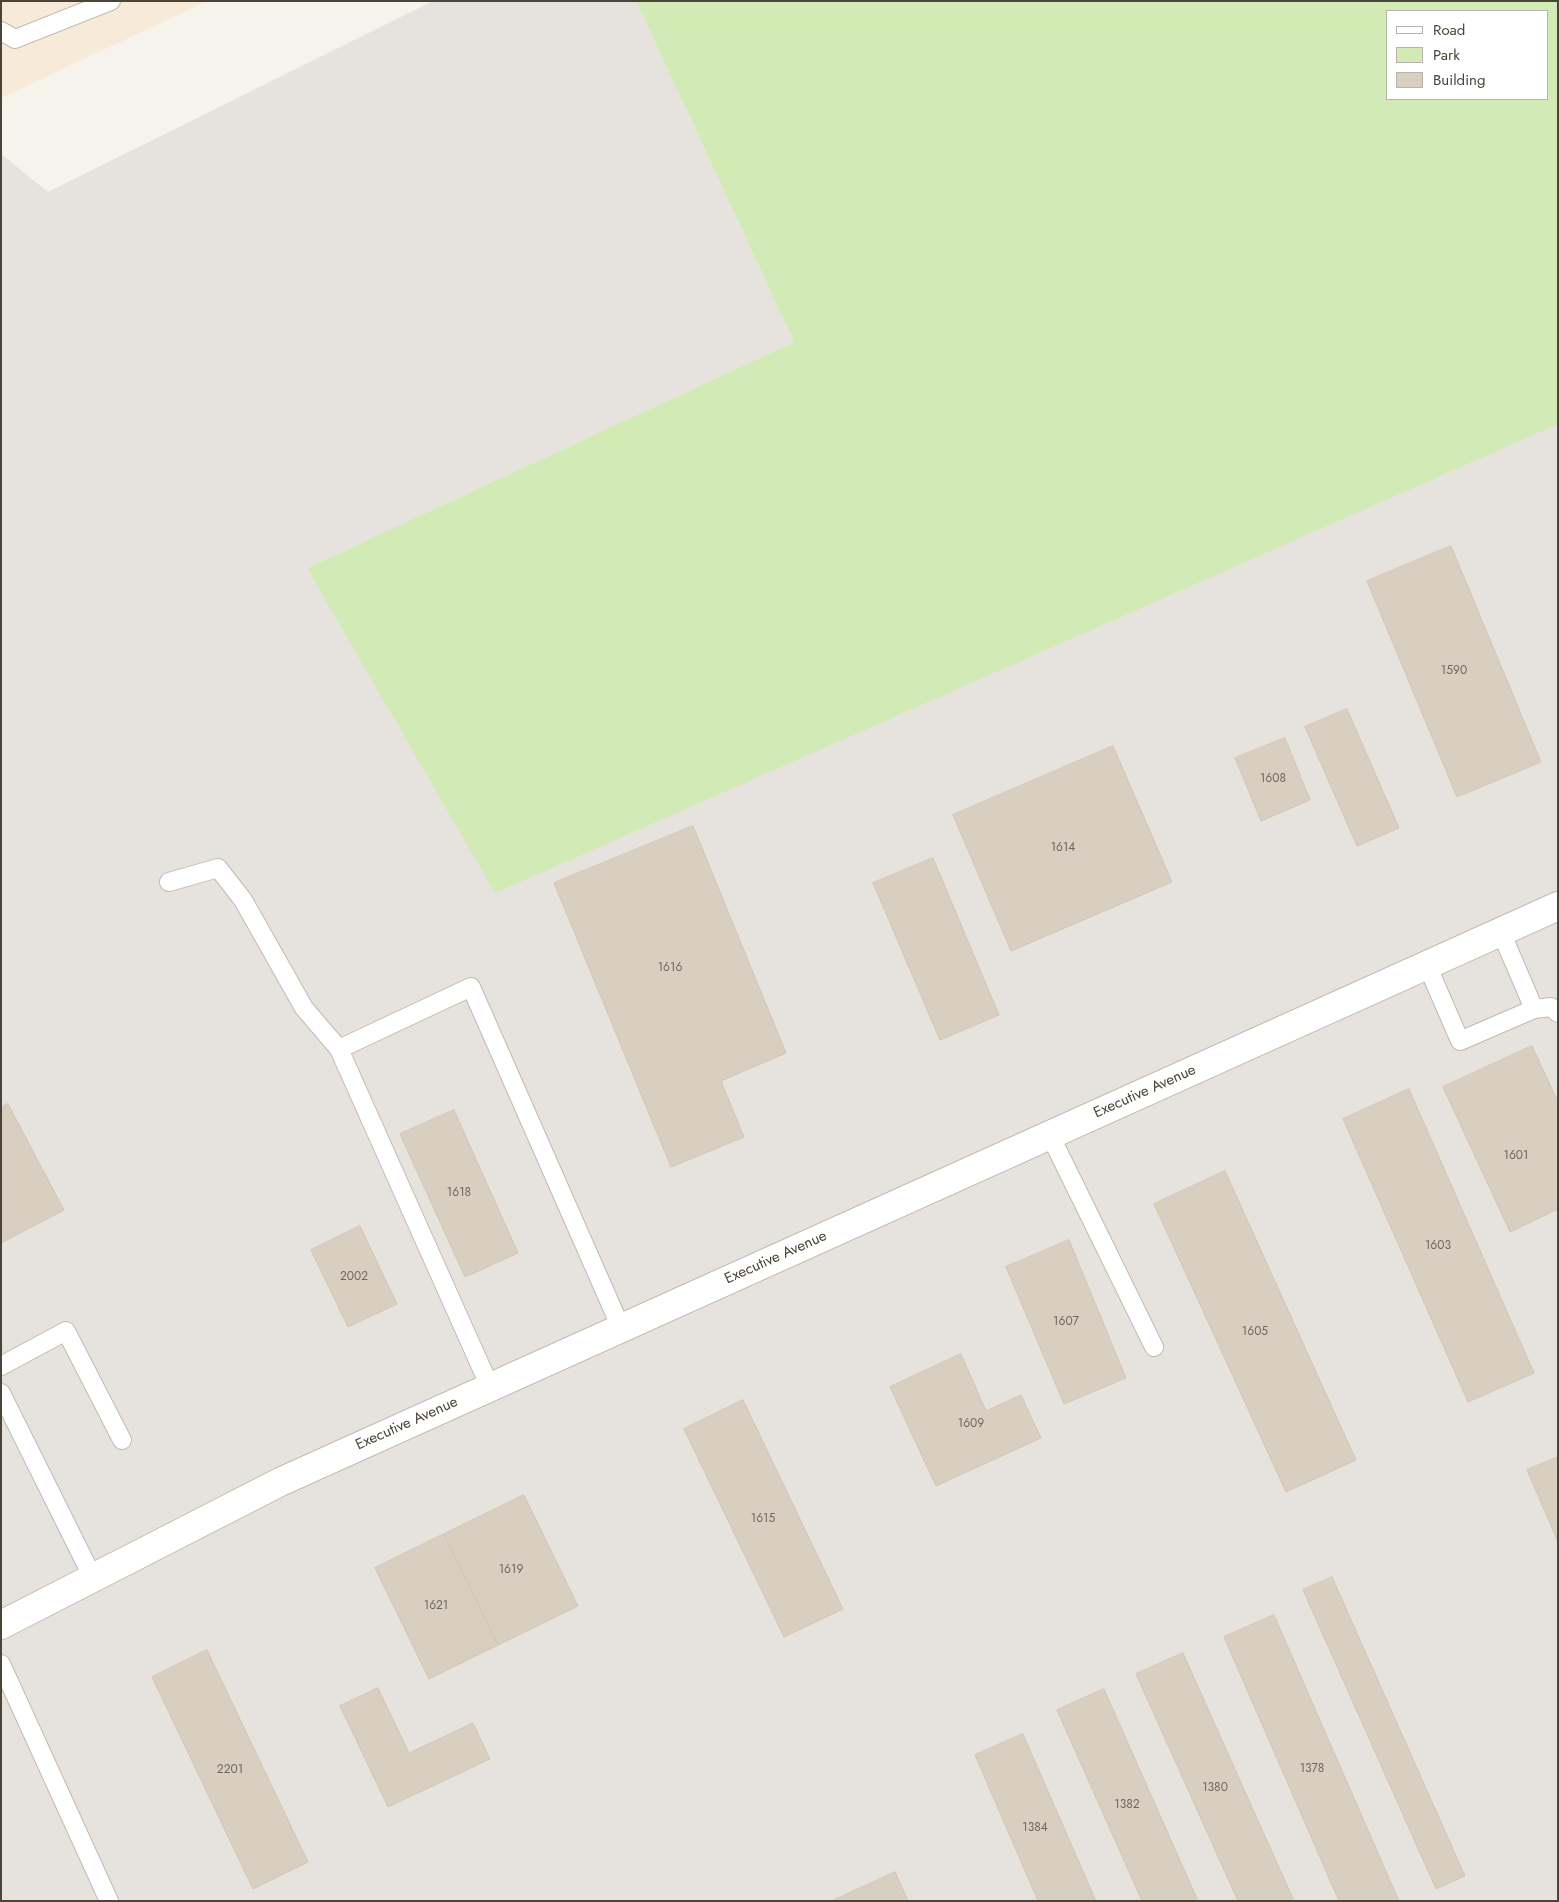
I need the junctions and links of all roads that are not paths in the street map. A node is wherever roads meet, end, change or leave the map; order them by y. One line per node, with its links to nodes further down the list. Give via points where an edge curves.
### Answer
1 (111, 1): 2 (lane, via 15,40)
2 (1, 31)
3 (169, 882): 9 (lane, via 218,868 243,900 304,1008)
4 (1558, 906): 5 (street, Executive Avenue)
5 (1501, 932): 6 (street, Executive Avenue); 7 (lane)
6 (1427, 965): 7 (lane, via 1460,1041); 10 (street, Executive Avenue)
7 (1534, 1009): 8 (lane, via 1551,1007)
8 (1558, 1013)
9 (339, 1049): 11 (lane, via 471,987); 14 (lane)
10 (1050, 1135): 11 (street, Executive Avenue); 12 (lane)
11 (621, 1328): 14 (street, Executive Avenue)
12 (1154, 1347)
13 (1, 1366): 16 (lane, via 66,1332)
14 (490, 1387): 17 (street, Executive Avenue, via 280,1482)
15 (1, 1393): 17 (lane)
16 (122, 1440)
17 (93, 1578): 18 (street, Executive Avenue)
18 (1, 1625)
19 (1, 1664): 20 (lane)
20 (109, 1901)

